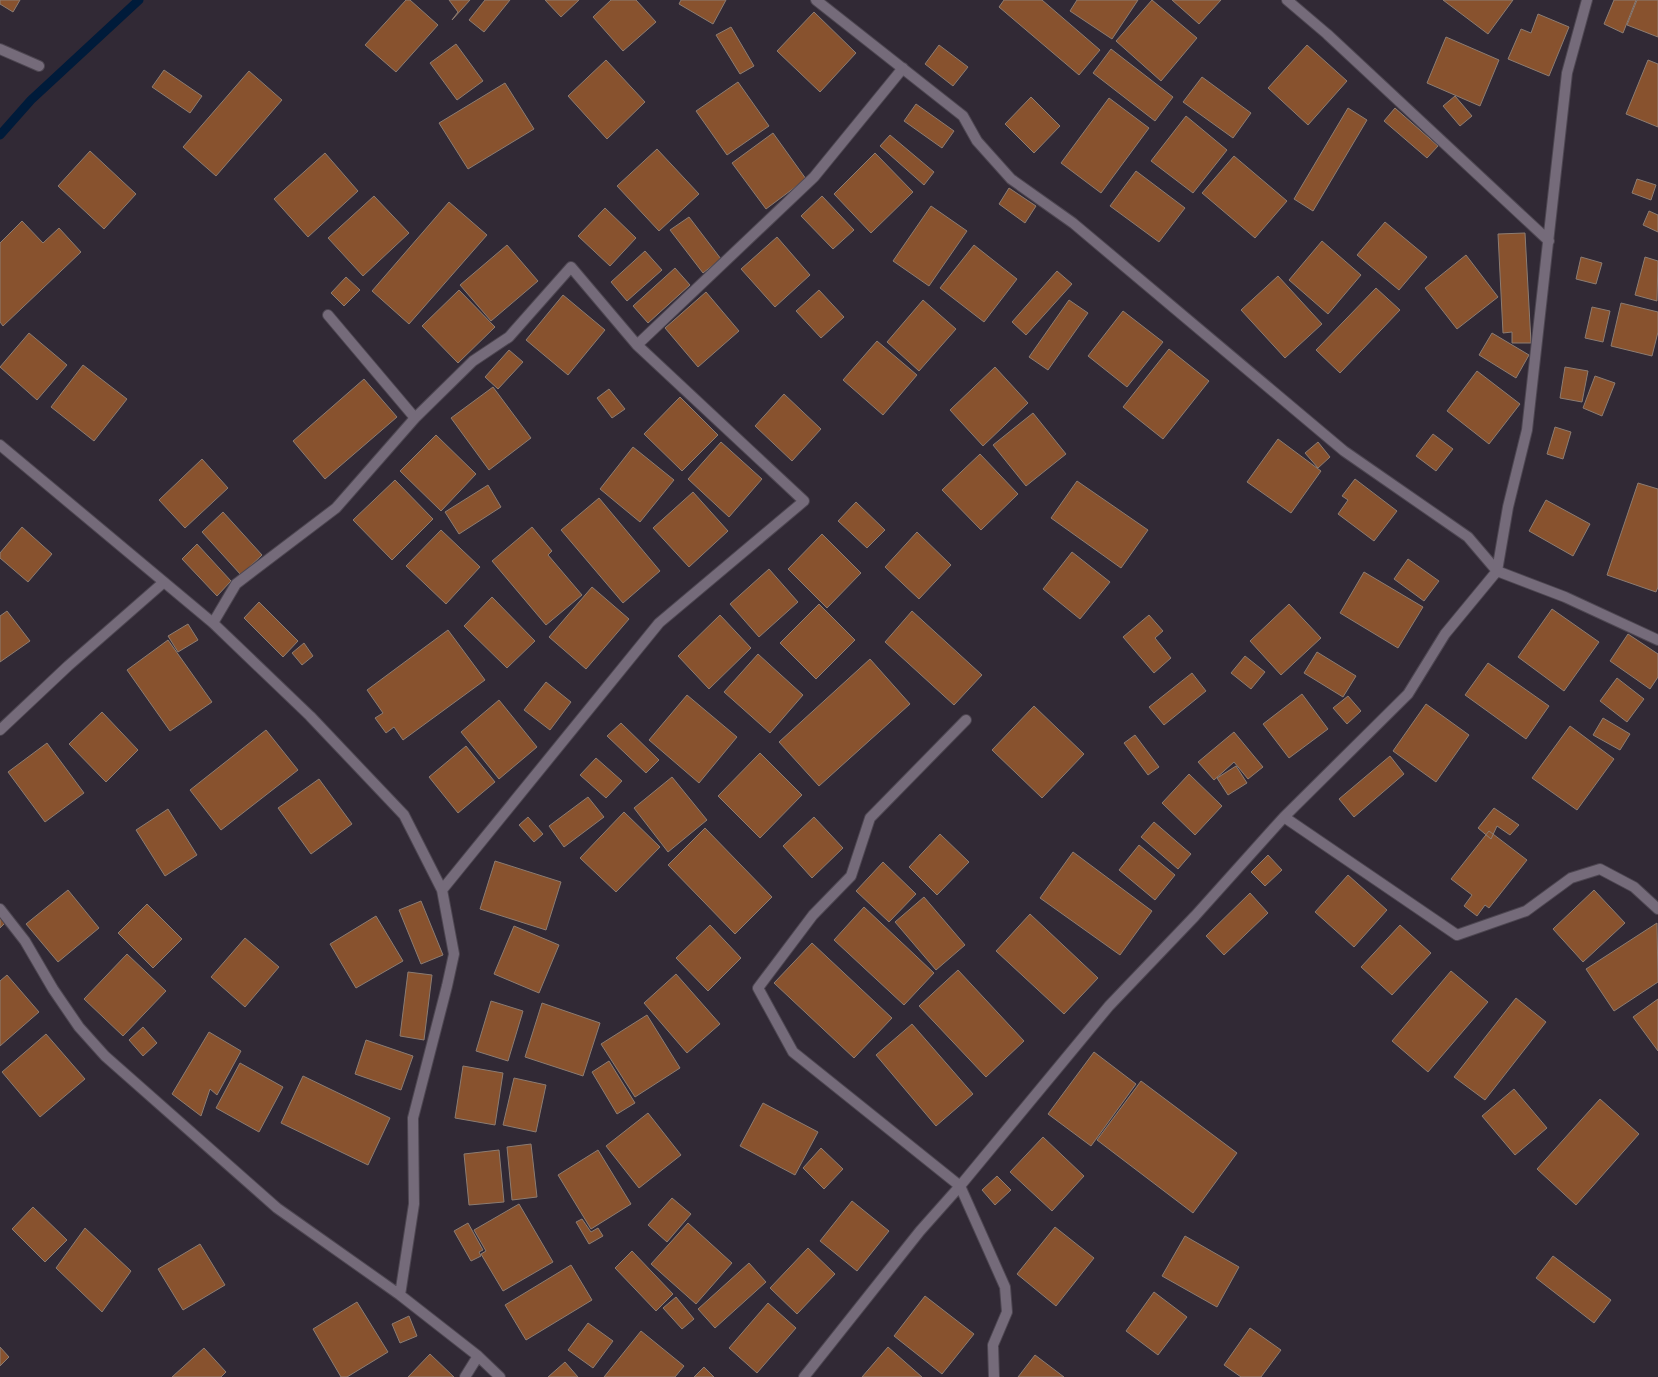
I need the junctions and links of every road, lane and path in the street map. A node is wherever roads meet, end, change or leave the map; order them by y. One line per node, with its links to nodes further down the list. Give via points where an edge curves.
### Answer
1 (816, 0): 6 (street)
2 (1287, 0): 7 (street, via 1327,34)
3 (1587, 0): 7 (street, via 1567,73)
4 (0, 49): 5 (street)
5 (39, 66)
6 (903, 68): 9 (street, via 814,177); 12 (street, via 963,116 977,141 1011,179 1073,223 1344,451 1468,537)
7 (1549, 241): 12 (street, via 1527,430 1508,507)
8 (328, 315): 10 (street)
9 (638, 344): 10 (street, via 571,267 509,337 473,360); 19 (street, via 804,501 659,623)
10 (415, 418): 14 (street, via 336,508 236,584)
11 (0, 445): 13 (street)
12 (1497, 571): 15 (street, via 1566,597); 18 (street, via 1445,634 1408,694)
13 (164, 582): 14 (street); 17 (street)
14 (213, 623): 19 (street, via 310,716 404,815)
15 (1658, 640)
16 (966, 720): 22 (street, via 870,818 851,876 813,915 758,988 793,1052)
17 (0, 730)
18 (1284, 818): 21 (street, via 1457,935 1526,911 1571,878 1600,869 1634,887); 22 (street, via 1109,1006)
19 (442, 890): 23 (street, via 454,954 413,1118 414,1204)
20 (0, 909): 23 (street, via 25,941 79,1027 105,1056 277,1208)
21 (1658, 909)
22 (960, 1186): 27 (street, via 920,1231); 28 (street, via 1004,1287 1007,1312 993,1345)
23 (400, 1295): 24 (street)
24 (478, 1356): 25 (street); 26 (street)
25 (465, 1377)
26 (500, 1377)
27 (804, 1377)
28 (994, 1377)

